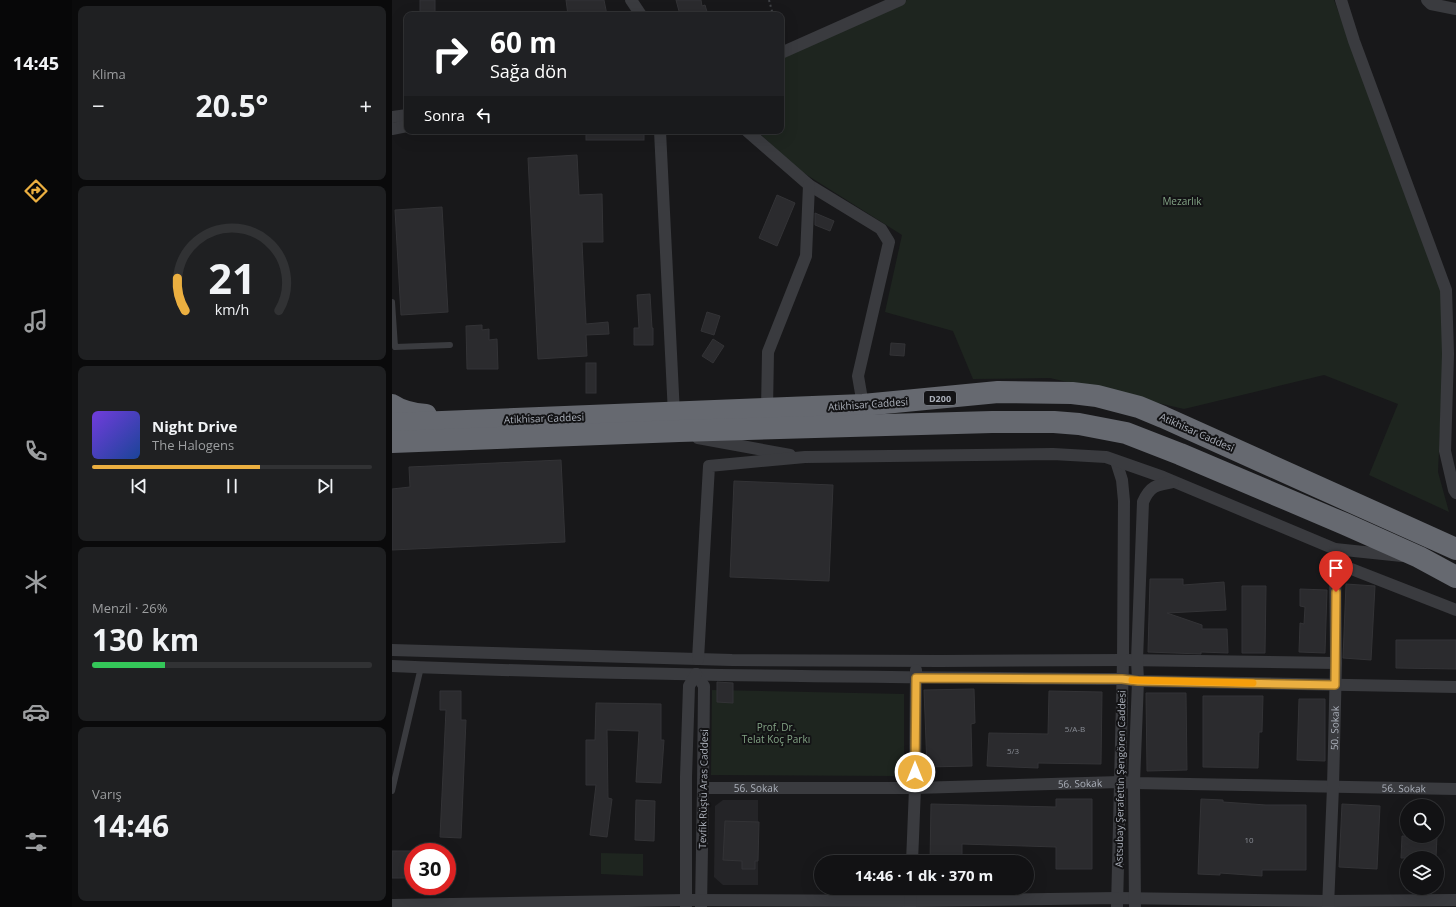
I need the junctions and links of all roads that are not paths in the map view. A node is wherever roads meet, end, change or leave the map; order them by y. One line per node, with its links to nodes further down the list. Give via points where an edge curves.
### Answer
1 (631, 0): 6 (street)
2 (900, 0): 7 (street)
3 (1341, 0): 27 (street, via 1446,290 1448,354 1444,451)
4 (1427, 0): 5 (street, via 1431,4)
5 (1456, 9)
6 (639, 12)
7 (784, 52)
8 (404, 115): 9 (street)
9 (392, 117)
10 (404, 127): 11 (street)
11 (392, 129)
12 (660, 134): 21 (street)
13 (751, 134): 14 (street)
14 (809, 184): 18 (street, via 881,229 889,242 858,376); 19 (street, via 806,256 768,352)
15 (392, 302): 16 (lane, via 395,347)
16 (450, 345)
17 (392, 405): 20 (highway, via 413,414)
18 (863, 406): 19 (highway, Atikhisar Caddesi / D200); 29 (highway, Atikhisar Caddesi / D200, via 998,392 1097,396 1139,407 1163,417)
19 (767, 410): 21 (highway, Atikhisar Caddesi / D200)
20 (488, 420): 21 (highway, Atikhisar Caddesi / D200); 22 (highway, Atikhisar Caddesi / D200)
21 (676, 422): 23 (highway, Atikhisar Caddesi / D200); 24 (street, via 698,438); 30 (highway, Atikhisar Caddesi / D200, via 1054,422 1105,428 1174,451)
22 (392, 424)
23 (392, 442)
24 (805, 457): 25 (street, via 1053,454 1106,457); 35 (street, via 709,466)
25 (1116, 461): 26 (street); 36 (street, Astsubay Şerafettin Şengören Caddesi, via 1122,480 1124,501)
26 (1174, 482): 28 (street); 37 (street, Astsubay Şerafettin Şengören Caddesi, via 1154,486 1143,502)
27 (1456, 493)
28 (1335, 549): 30 (street); 31 (street, 50. Sokak)
29 (1456, 549)
30 (1420, 557): 32 (highway, Atikhisar Caddesi / D200)
31 (1336, 563): 33 (street); 39 (street, 50. Sokak)
32 (1456, 577)
33 (1456, 610)
34 (392, 650): 35 (street)
35 (698, 659): 38 (street)
36 (1123, 660): 37 (street); 38 (street); 44 (street, Astsubay Şerafettin Şengören Caddesi)
37 (1137, 660): 39 (street); 45 (street, Astsubay Şerafettin Şengören Caddesi)
38 (915, 661): 43 (street)
39 (1336, 663): 46 (street, 50. Sokak)
40 (392, 666): 41 (street)
41 (421, 667): 42 (street); 54 (lane)
42 (696, 674): 43 (street); 51 (street, Tevfik Rüştü Aras Caddesi, via 704,686); 57 (street, via 689,686)
43 (916, 678): 44 (street); 52 (street)
44 (1122, 679): 45 (street); 48 (street, Astsubay Şerafettin Şengören Caddesi)
45 (1138, 681): 46 (street); 49 (street, Astsubay Şerafettin Şengören Caddesi)
46 (1335, 685): 47 (street); 50 (street, 50. Sokak)
47 (1456, 687)
48 (1120, 782): 49 (street, 56. Sokak); 52 (street, 56. Sokak); 58 (street, Astsubay Şerafettin Şengören Caddesi)
49 (1134, 783): 50 (street, 56. Sokak); 59 (street, Astsubay Şerafettin Şengören Caddesi)
50 (1333, 787): 53 (street, 56. Sokak); 62 (street, 50. Sokak)
51 (704, 788): 52 (street, 56. Sokak); 60 (street, Tevfik Rüştü Aras Caddesi)
52 (915, 788): 55 (street)
53 (1456, 789)
54 (392, 791)
55 (912, 855)
56 (1456, 900): 62 (street)
57 (686, 903): 60 (street); 63 (street)
58 (1117, 903): 59 (street); 61 (street)
59 (1135, 903): 62 (street)
60 (701, 904): 61 (street)
61 (910, 904)
62 (1328, 904)
63 (392, 905)

